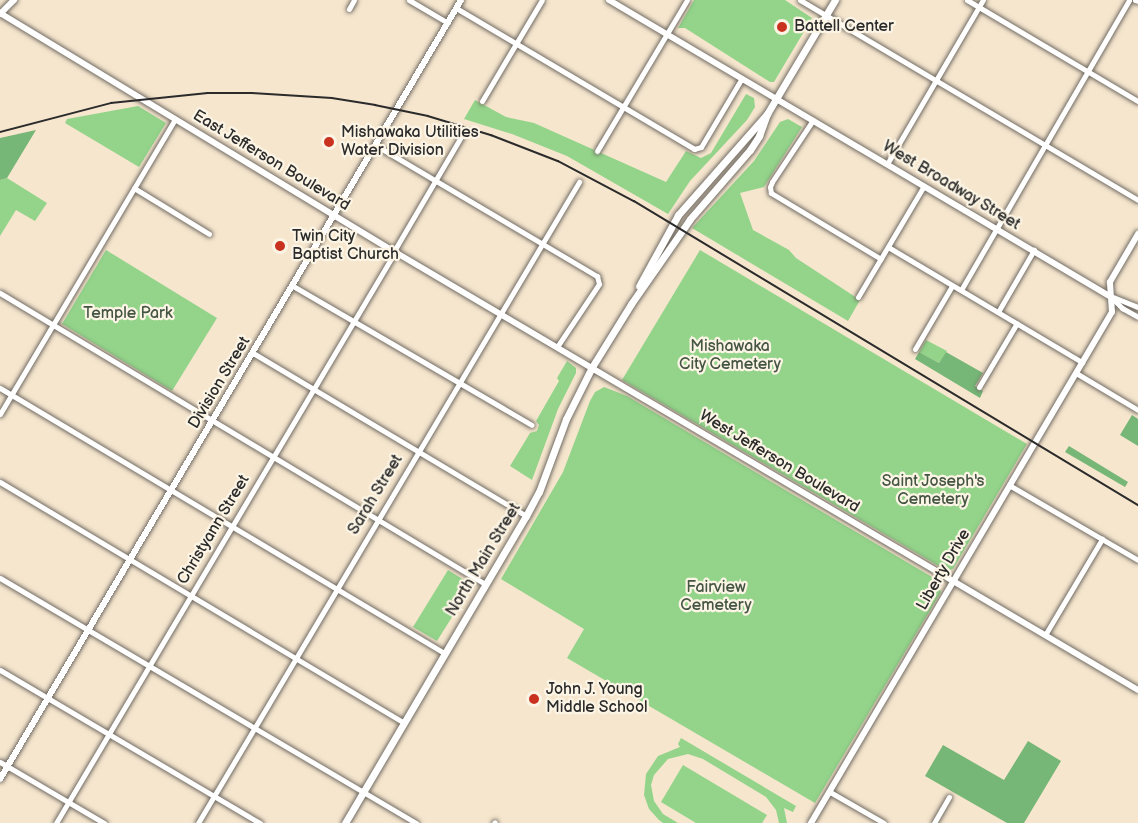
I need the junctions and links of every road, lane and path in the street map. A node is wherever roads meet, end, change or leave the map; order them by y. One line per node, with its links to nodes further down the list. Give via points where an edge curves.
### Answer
1 (14, 0): 16 (street)
2 (354, 0): 15 (street)
3 (409, 0): 18 (street)
4 (461, 0): 14 (street, Division Street)
5 (542, 0): 20 (street)
6 (609, 0): 19 (street, West Broadway Street)
7 (687, 0): 19 (street)
8 (800, 0): 17 (street)
9 (834, 0): 17 (main road, North Main Street)
10 (968, 0): 13 (street)
11 (983, 0): 13 (street)
12 (1129, 0): 21 (street)
13 (979, 7): 21 (street); 23 (street)
14 (456, 8): 18 (street, Division Street); 20 (street)
15 (349, 9)
16 (0, 13): 29 (street, East Jefferson Boulevard)
17 (825, 15): 23 (street); 24 (main road, North Main Street)
18 (448, 23): 33 (street, Division Street)
19 (667, 34): 22 (street, West Broadway Street); 27 (street)
20 (516, 44): 25 (street); 27 (street)
21 (1088, 71): 26 (street); 32 (street)
22 (742, 78): 24 (street, West Broadway Street); 27 (street, via 697,150)
23 (936, 81): 32 (street); 35 (street)
24 (776, 98): 28 (main road, North Main Street); 30 (street, West Broadway Street)
25 (482, 101)
26 (1138, 101)
27 (623, 107): 34 (street)
28 (767, 114): 56 (main road, North Main Street, via 750,150 690,219); 56 (main road, North Main Street, via 678,215)
29 (175, 119): 39 (street); 41 (street, East Jefferson Boulevard)
30 (813, 120): 35 (street, West Broadway Street); 49 (street, via 772,182 771,193)
31 (462, 135): 36 (street, Christyann Street)
32 (1044, 145): 40 (street); 42 (street)
33 (377, 146): 36 (street); 41 (street, Division Street)
34 (597, 151)
35 (887, 164): 38 (street, West Broadway Street)
36 (435, 180): 45 (street); 48 (street, Christyann Street)
37 (579, 182): 45 (street, Sarah Street)
38 (924, 186): 42 (street, West Broadway Street); 46 (street)
39 (134, 188): 43 (street); 63 (street)
40 (1138, 200)
41 (335, 216): 48 (street, East Jefferson Boulevard); 50 (street, Division Street)
42 (996, 228): 47 (street, West Broadway Street); 52 (street)
43 (209, 234)
44 (1138, 234): 55 (street, Liberty Drive, via 1110,282)
45 (543, 243): 59 (street, Sarah Street); 64 (street, via 599,279 589,302)
46 (888, 247): 49 (street); 51 (street)
47 (1034, 250): 55 (street, West Broadway Street); 58 (street)
48 (394, 251): 59 (street, East Jefferson Boulevard); 61 (street, Christyann Street)
49 (881, 259): 54 (street)
50 (293, 286): 61 (street); 66 (street, Division Street)
51 (952, 286): 52 (street); 65 (street)
52 (961, 290): 58 (street)
53 (0, 293): 63 (street)
54 (858, 297)
55 (1111, 297): 57 (street, West Broadway Street); 60 (street, West Broadway Street); 67 (street, Liberty Drive, via 1112,312)
56 (631, 304): 68 (main road, North Main Street)
57 (1138, 308)
58 (998, 312): 62 (street)
59 (500, 314): 64 (street, East Jefferson Boulevard); 70 (street, Sarah Street)
60 (1138, 317)
61 (354, 320): 70 (street); 73 (street, Christyann Street)
62 (1017, 323): 67 (street); 71 (street)
63 (52, 325): 74 (street); 77 (street)
64 (557, 347): 68 (street, East Jefferson Boulevard)
65 (915, 349)
66 (253, 353): 73 (street); 77 (street, Division Street)
67 (1082, 362): 69 (street, Liberty Drive)
68 (592, 367): 84 (main road, North Main Street); 91 (street, West Jefferson Boulevard)
69 (1076, 373): 75 (street); 82 (street, Liberty Drive)
70 (459, 382): 78 (street); 79 (street, Sarah Street)
71 (979, 387)
72 (0, 388): 74 (street)
73 (313, 389): 79 (street); 80 (street, Christyann Street)
74 (11, 394): 76 (street); 83 (street)
75 (1138, 410)
76 (0, 414)
77 (212, 423): 80 (street); 83 (street, Division Street)
78 (532, 425)
79 (418, 451): 84 (street); 85 (street, Sarah Street)
80 (272, 459): 85 (street); 86 (street, Christyann Street)
81 (0, 482): 89 (street)
82 (1009, 485): 87 (street); 91 (street, Liberty Drive)
83 (171, 491): 86 (street); 89 (street, Division Street)
84 (526, 516): 92 (main road, North Main Street)
85 (377, 520): 92 (street); 93 (street, Sarah Street)
86 (231, 527): 93 (street); 94 (street, Christyann Street)
87 (1102, 539): 88 (street); 96 (street)
88 (1138, 560)
89 (130, 561): 94 (street); 95 (street, Division Street)
90 (0, 578): 95 (street)
91 (953, 581): 96 (street, West Jefferson Boulevard); 110 (street, Liberty Drive)
92 (485, 584): 97 (main road, North Main Street)
93 (336, 588): 97 (street); 98 (street, Sarah Street)
94 (190, 596): 98 (street); 99 (street, Christyann Street)
95 (88, 631): 99 (street); 102 (street, Division Street)
96 (1045, 635): 101 (street, West Jefferson Boulevard)
97 (444, 653): 103 (main road, North Main Street)
98 (295, 658): 103 (street); 104 (street, Sarah Street)
99 (148, 667): 104 (street); 105 (street, Christyann Street)
100 (0, 670): 102 (street)
101 (1138, 690)
102 (48, 699): 105 (street); 107 (street, Division Street)
103 (405, 723): 109 (main road, North Main Street)
104 (253, 728): 109 (street); 111 (street, Sarah Street)
105 (108, 734): 111 (street); 113 (street, Christyann Street)
106 (0, 762): 107 (street)
107 (8, 766): 108 (street, Division Street); 113 (street)
108 (0, 779)
109 (363, 792): 118 (main road, North Main Street); 119 (street)
110 (830, 792): 120 (street, Liberty Drive); 121 (street)
111 (214, 796): 116 (street, Sarah Street); 117 (street)
112 (950, 796): 122 (street)
113 (68, 802): 114 (street, Christyann Street); 115 (street)
114 (56, 823)
115 (104, 823)
116 (198, 823)
117 (260, 823)
118 (345, 823)
119 (417, 823)
120 (811, 823)
121 (884, 823)
122 (934, 823)

